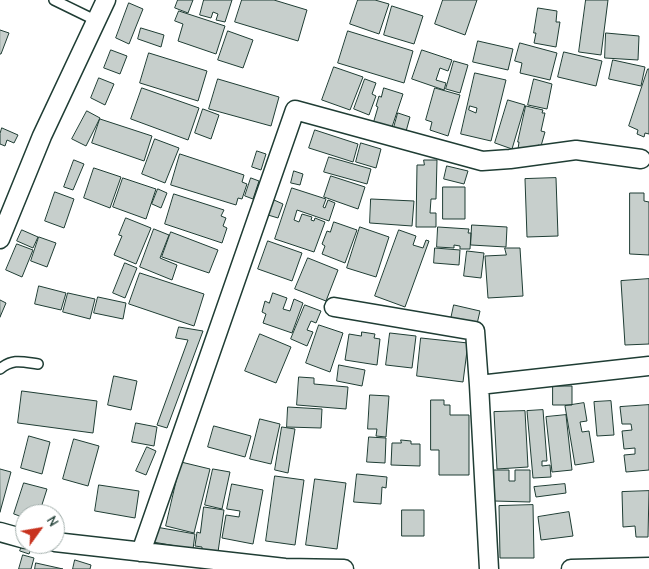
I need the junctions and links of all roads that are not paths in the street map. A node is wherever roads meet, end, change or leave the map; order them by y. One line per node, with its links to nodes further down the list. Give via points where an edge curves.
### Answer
1 (54, 0): 3 (lane)
2 (106, 0): 3 (street)
3 (97, 21): 5 (street, via 66,82)
4 (640, 158): 14 (street, via 576,150 482,162 295,110)
5 (0, 239)
6 (334, 307): 10 (street, via 475,331)
7 (38, 364): 9 (lane, via 13,361)
8 (649, 366): 10 (street)
9 (0, 369)
10 (479, 385): 17 (street)
11 (0, 532): 12 (street)
12 (15, 536)
13 (65, 543): 14 (street)
14 (141, 552): 16 (street, via 285,568)
15 (649, 567): 18 (street)
16 (344, 569)
17 (490, 569)
18 (571, 569)

